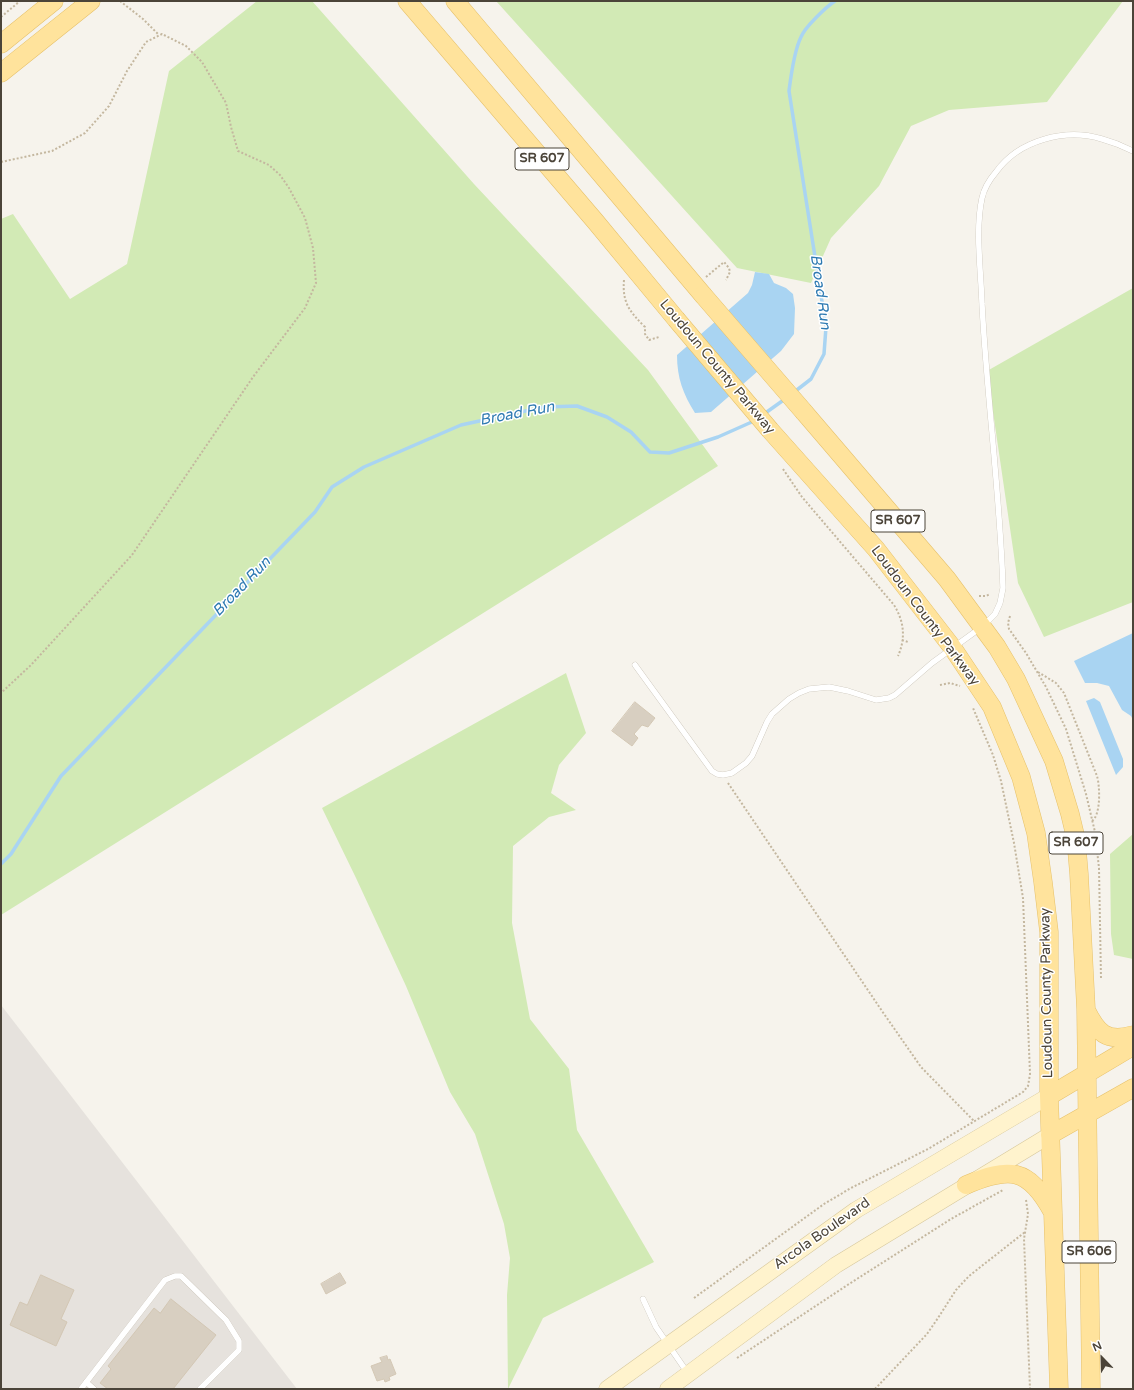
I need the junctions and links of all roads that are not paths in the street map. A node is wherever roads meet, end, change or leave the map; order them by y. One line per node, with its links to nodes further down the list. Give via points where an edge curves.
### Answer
1 (54, 1): 5 (main road)
2 (91, 1): 6 (main road)
3 (407, 1): 9 (main road, Loudoun County Parkway / SR 607, bridge, via 770,430 876,549)
4 (455, 1): 8 (main road, SR 607, bridge, via 704,286 804,412 947,579)
5 (1, 44)
6 (1, 73)
7 (1133, 151): 8 (lane, via 1117,143 1088,136 1060,135 1047,138 1014,153 1001,164 982,197 979,226 985,354 1003,588 995,614)
8 (983, 626): 9 (lane); 11 (main road, SR 607, via 1007,662 1029,705 1054,762 1070,814 1076,839 1079,874)
9 (952, 647): 10 (lane, via 889,698 876,700 829,687 810,689 789,699 772,714 752,756 746,763 732,773 723,775 712,771); 16 (main road, Loudoun County Parkway / SR 607, via 992,707 1021,777 1036,833 1049,932)
10 (635, 665)
11 (1086, 1009): 12 (main road, via 1092,1023 1100,1032 1115,1037); 14 (main road, SR 607)
12 (1133, 1035)
13 (1133, 1046): 14 (main road)
14 (1086, 1073): 16 (main road); 17 (main road, SR 606)
15 (1133, 1088): 17 (main road)
16 (1049, 1096): 18 (main road, Loudoun County Parkway / SR 607); 22 (main road, Arcola Boulevard, via 856,1210)
17 (1086, 1115): 18 (main road); 31 (main road, SR 606)
18 (1050, 1135): 19 (main road); 20 (main road, Loudoun County Parkway / SR 606)
19 (966, 1186): 20 (main road, via 998,1174 1018,1174 1032,1183); 23 (main road, via 836,1265)
20 (1053, 1211): 30 (main road, Loudoun County Parkway / SR 606)
21 (643, 1299): 22 (lane)
22 (668, 1344): 23 (lane); 28 (main road, Arcola Boulevard)
23 (689, 1374): 29 (main road)
24 (86, 1382): 25 (lane); 26 (lane); 27 (lane, via 165,1280 181,1276 226,1320 239,1341 240,1350)
25 (81, 1389)
26 (94, 1389)
27 (200, 1389)
28 (607, 1389)
29 (668, 1389)
30 (1059, 1389)
31 (1091, 1389)

